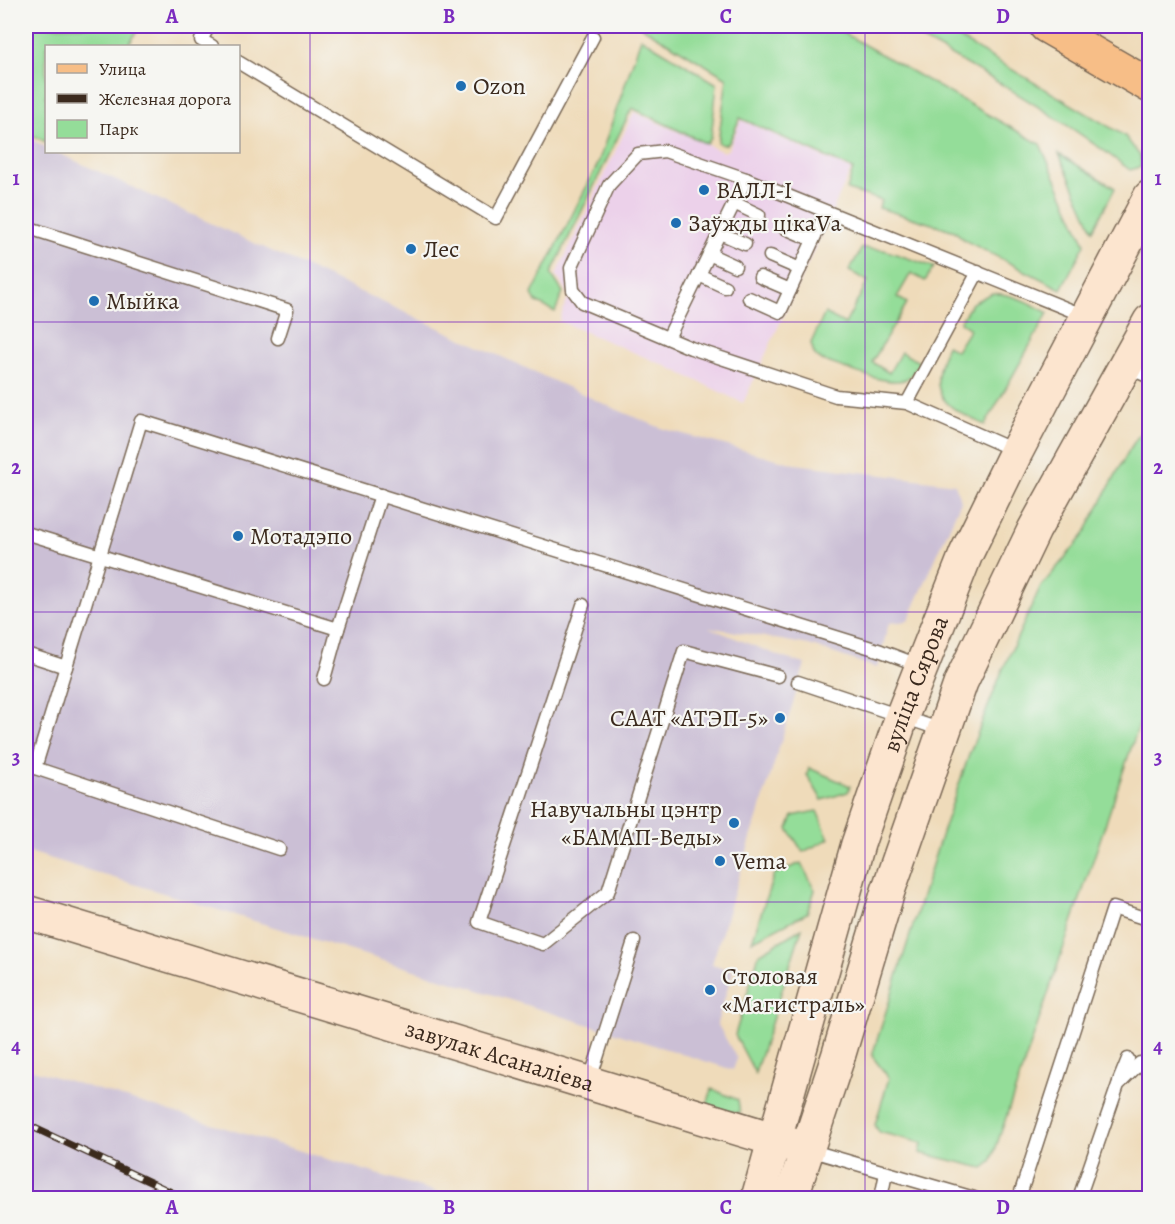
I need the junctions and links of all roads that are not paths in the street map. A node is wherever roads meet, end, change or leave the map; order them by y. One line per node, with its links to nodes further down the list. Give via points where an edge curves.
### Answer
1 (209, 26): 4 (lane, via 201,40)
2 (1046, 26): 6 (main road)
3 (593, 37): 5 (lane, via 496,218)
4 (210, 45)
5 (240, 63)
6 (1149, 86)
7 (747, 179): 9 (lane); 10 (lane); 30 (lane, via 665,151 638,154 609,185 571,268 573,290 582,302)
8 (1149, 197): 27 (street, вуліца Сярова)
9 (734, 203): 11 (lane); 14 (lane)
10 (826, 212): 15 (lane); 21 (lane)
11 (759, 215)
12 (783, 226): 15 (lane)
13 (26, 227): 29 (lane, via 287,310)
14 (720, 233): 16 (lane); 17 (lane)
15 (813, 240): 20 (lane)
16 (745, 244)
17 (709, 254): 19 (lane); 22 (lane)
18 (770, 256): 20 (lane)
19 (735, 266)
20 (800, 269): 25 (lane)
21 (978, 272): 27 (lane); 32 (lane)
22 (699, 275): 24 (lane); 30 (lane)
23 (760, 277): 25 (lane)
24 (724, 287)
25 (790, 290): 26 (lane, via 780,312)
26 (749, 298)
27 (1086, 316): 33 (street, вуліца Сярова)
28 (1149, 321): 31 (street, вуліца Сярова)
29 (278, 338)
30 (668, 338): 32 (lane, via 836,396)
31 (1137, 372): 45 (street, вуліца Сярова, via 1034,530)
32 (908, 403): 33 (lane)
33 (1016, 452): 40 (street, вуліца Сярова, via 966,554)
34 (381, 495): 36 (lane, via 141,421); 38 (lane); 40 (lane)
35 (26, 533): 36 (lane)
36 (100, 556): 38 (lane); 41 (lane)
37 (583, 605): 42 (lane, via 478,922 543,944 608,892 684,651)
38 (338, 629): 43 (lane)
39 (26, 654): 41 (lane)
40 (921, 666): 45 (street); 46 (street, вуліца Сярова)
41 (66, 667): 48 (lane)
42 (778, 676)
43 (324, 679)
44 (798, 682): 46 (lane)
45 (962, 682): 47 (street, вуліца Сярова)
46 (902, 716): 47 (lane); 57 (street, вуліца Сярова, via 858,844)
47 (943, 730): 58 (street, вуліца Сярова)
48 (30, 766): 49 (lane)
49 (279, 849)
50 (26, 912): 55 (street, завулак Асаналіева)
51 (1149, 920): 65 (lane, via 1113,908)
52 (634, 941): 55 (lane)
53 (1128, 1059): 56 (lane)
54 (1140, 1063): 56 (lane)
55 (589, 1084): 57 (street, завулак Асаналіева)
56 (1118, 1085): 66 (lane)
57 (774, 1140): 58 (street, завулак Асаналіева); 61 (street, вуліца Сярова)
58 (807, 1150): 59 (lane, завулак Асаналіева); 62 (street, вуліца Сярова)
59 (886, 1173): 60 (lane, завулак Асаналіева); 63 (lane)
60 (955, 1196): 64 (lane, завулак Асаналіева)
61 (758, 1198)
62 (790, 1198)
63 (881, 1198)
64 (974, 1198)
65 (1019, 1198)
66 (1079, 1198)

